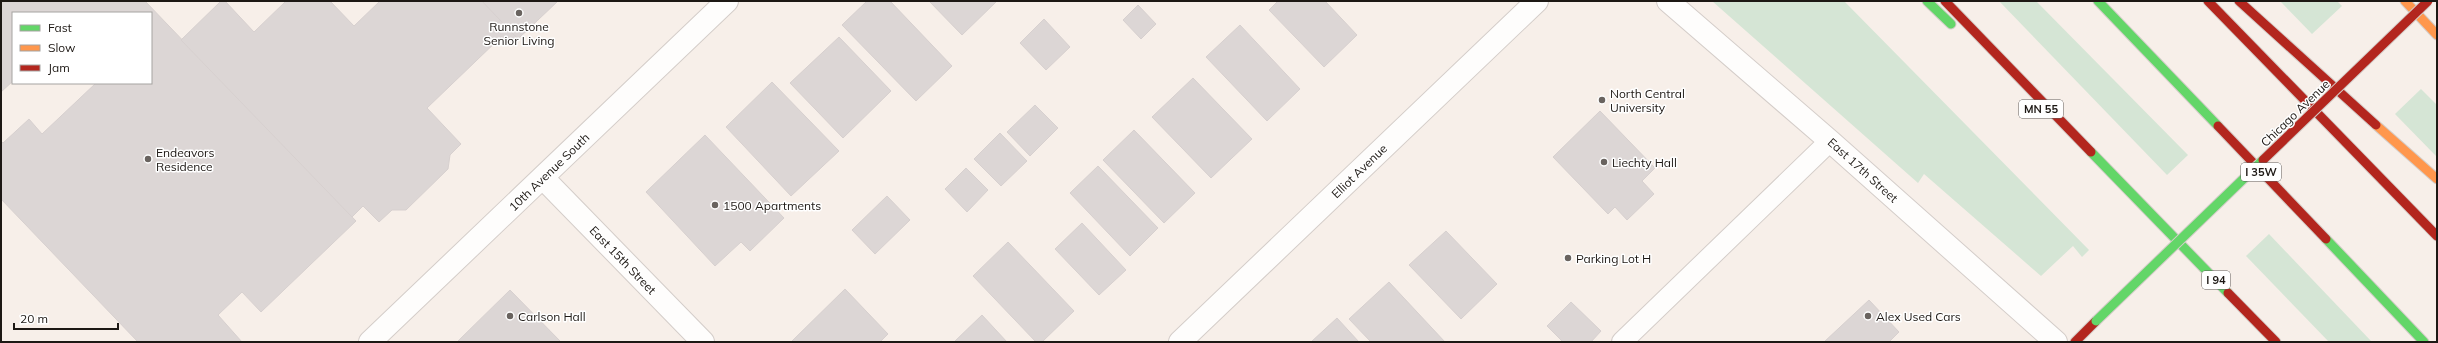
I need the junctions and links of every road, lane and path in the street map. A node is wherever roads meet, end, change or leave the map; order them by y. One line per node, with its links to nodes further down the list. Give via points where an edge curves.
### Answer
1 (727, 1): 15 (street, 10th Avenue South)
2 (1537, 1): 21 (street, Elliot Avenue)
3 (1668, 1): 14 (street, East 17th Street)
4 (1927, 1): 11 (main road)
5 (1945, 1): 17 (main road, I 94)
6 (2098, 1): 26 (main road, I 35W)
7 (2208, 1): 18 (main road)
8 (2239, 1): 16 (main road)
9 (2405, 1): 12 (main road)
10 (2428, 1): 24 (main road, Chicago Avenue, bridge)
11 (1961, 34)
12 (2437, 35)
13 (1978, 50): 17 (main road, MN 55)
14 (1830, 141): 22 (lane); 23 (street, East 17th Street)
15 (543, 178): 19 (street, 10th Avenue South); 20 (street, East 15th Street)
16 (2437, 179)
17 (2156, 218): 25 (main road, I 94)
18 (2437, 236)
19 (370, 342)
20 (702, 342)
21 (1180, 342)
22 (1622, 342)
23 (2056, 342)
24 (2075, 342)
25 (2276, 342)
26 (2424, 342)

